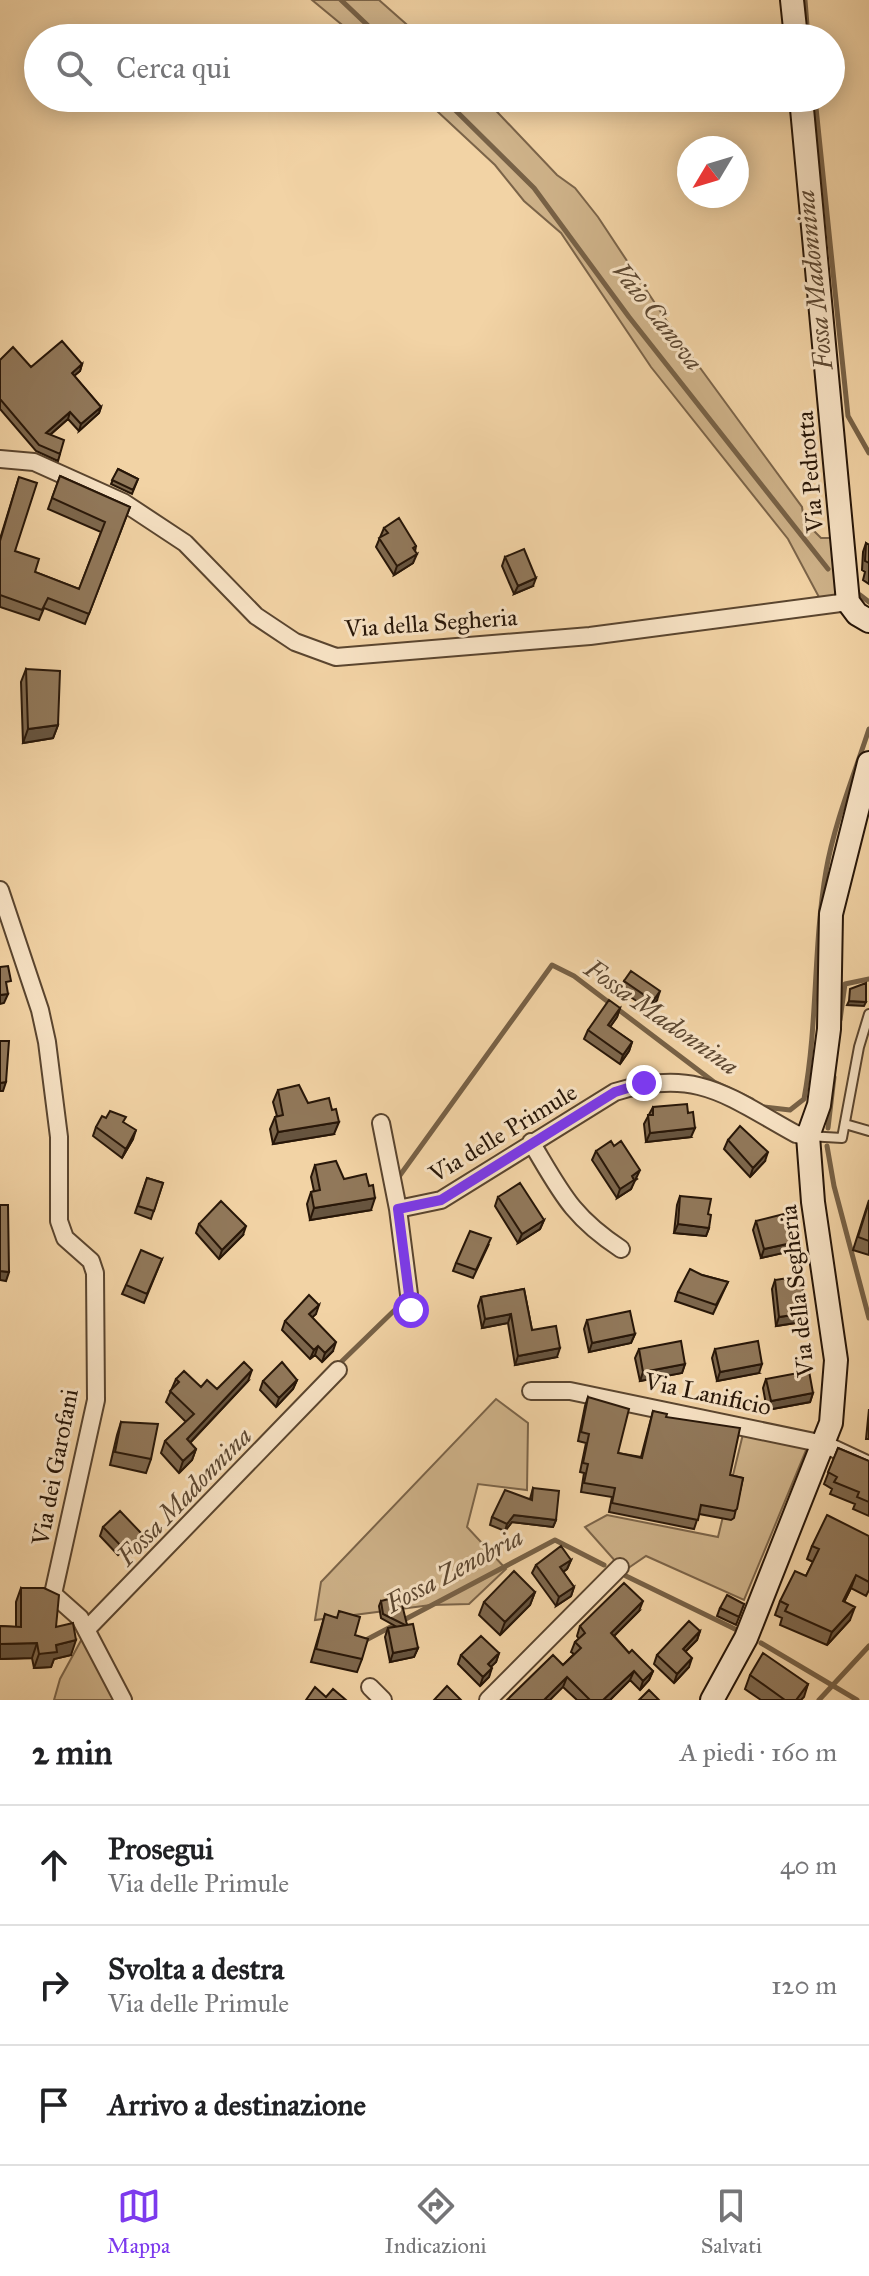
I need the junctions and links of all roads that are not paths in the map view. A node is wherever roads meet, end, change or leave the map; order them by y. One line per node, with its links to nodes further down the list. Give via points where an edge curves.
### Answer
1 (792, 0): 2 (street)
2 (795, 24)
3 (802, 112): 5 (street, Via Pedrotta)
4 (0, 459): 5 (street, Via della Segheria, via 34,462 123,502 185,543 256,616 295,642 336,657 590,636)
5 (848, 602): 6 (street)
6 (869, 621)
7 (869, 763): 13 (street, Via della Segheria, via 831,914 829,1029 819,1105)
8 (0, 890): 23 (street, Via dei Garofani, via 47,1042 59,1137 59,1221 65,1238 91,1261 95,1273 96,1400 53,1594)
9 (869, 1014): 11 (lane)
10 (381, 1123): 15 (street, Via delle Primule)
11 (845, 1124): 12 (lane); 13 (lane, via 842,1138)
12 (869, 1131)
13 (808, 1136): 14 (street, Via delle Primule, via 714,1088 678,1081 615,1092); 20 (street, Via della Segheria, via 836,1360)
14 (531, 1142): 15 (street, Via delle Primule, via 441,1200); 16 (street, via 571,1208)
15 (398, 1209): 17 (street, Via delle Primule)
16 (621, 1249)
17 (411, 1310)
18 (338, 1370): 23 (street)
19 (531, 1391): 20 (street, Via Lanificio, via 570,1391)
20 (824, 1444): 21 (street, Via Lanificio); 28 (street, Via della Segheria, via 746,1638)
21 (869, 1465)
22 (620, 1567): 27 (street)
23 (87, 1629): 25 (street, Via dei Garofani)
24 (370, 1687): 26 (street)
25 (123, 1700)
26 (383, 1700)
27 (488, 1700)
28 (712, 1700)

